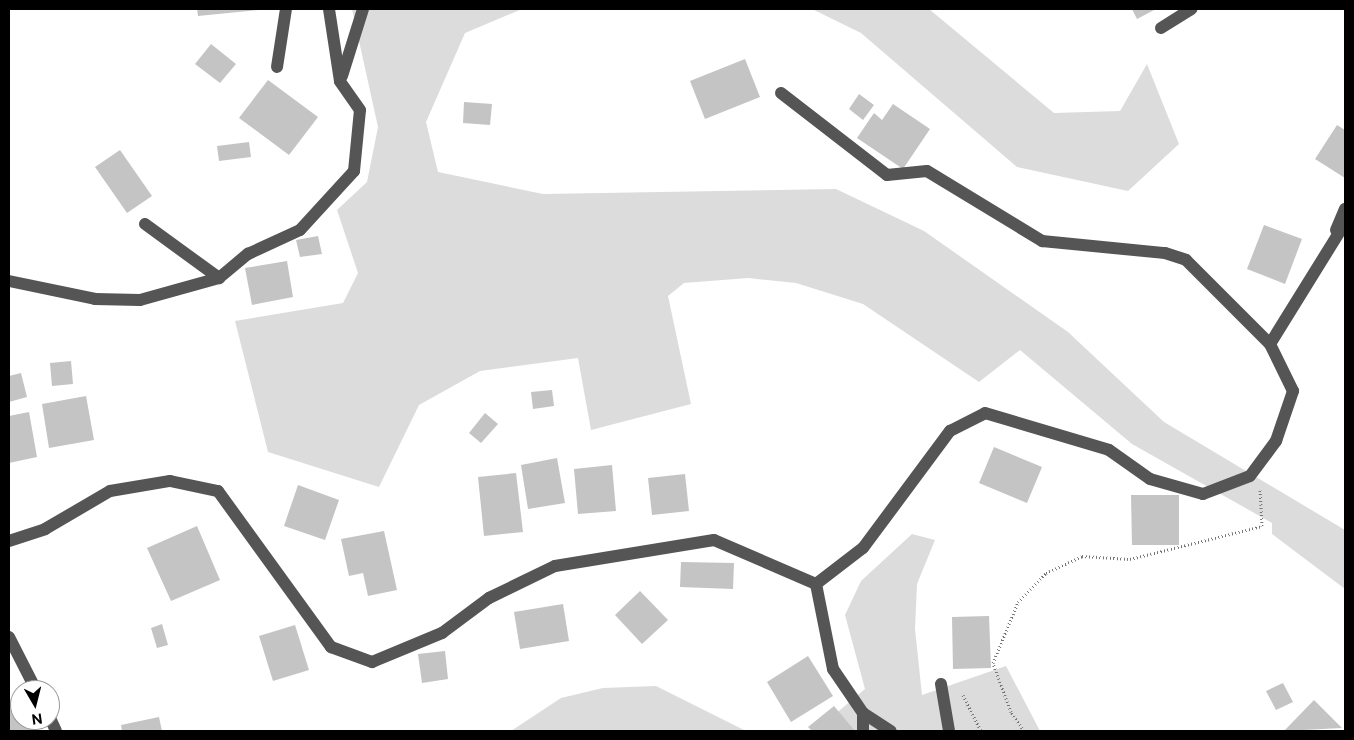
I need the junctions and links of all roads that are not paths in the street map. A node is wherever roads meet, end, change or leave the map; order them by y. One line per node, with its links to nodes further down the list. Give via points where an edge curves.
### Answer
1 (286, 9): 6 (street)
2 (329, 9): 7 (street)
3 (362, 9): 7 (street)
4 (1192, 9): 5 (street)
5 (1161, 28)
6 (277, 67)
7 (340, 81): 13 (street, via 360,110 354,171 300,230 248,254)
8 (781, 94): 15 (street, via 887,175 928,171 1042,241 1165,253 1186,260)
9 (1345, 209): 12 (street)
10 (1345, 223): 12 (street)
11 (146, 224): 13 (street)
12 (1335, 235): 15 (street)
13 (219, 278): 14 (street, via 140,300 95,299)
14 (9, 281)
15 (1270, 344): 17 (street, via 1294,391 1276,441 1250,476 1203,494 1150,479 1109,450 986,413 950,431 863,548)
16 (9, 541): 17 (street, via 45,530 110,491 170,481 218,491 331,647 372,662 442,633 489,598 555,566 714,540)
17 (816, 584): 21 (street, via 833,669)
18 (9, 637): 19 (street)
19 (31, 680)
20 (941, 684): 24 (street)
21 (863, 713): 22 (street); 23 (street)
22 (863, 731)
23 (891, 731)
24 (949, 731)

